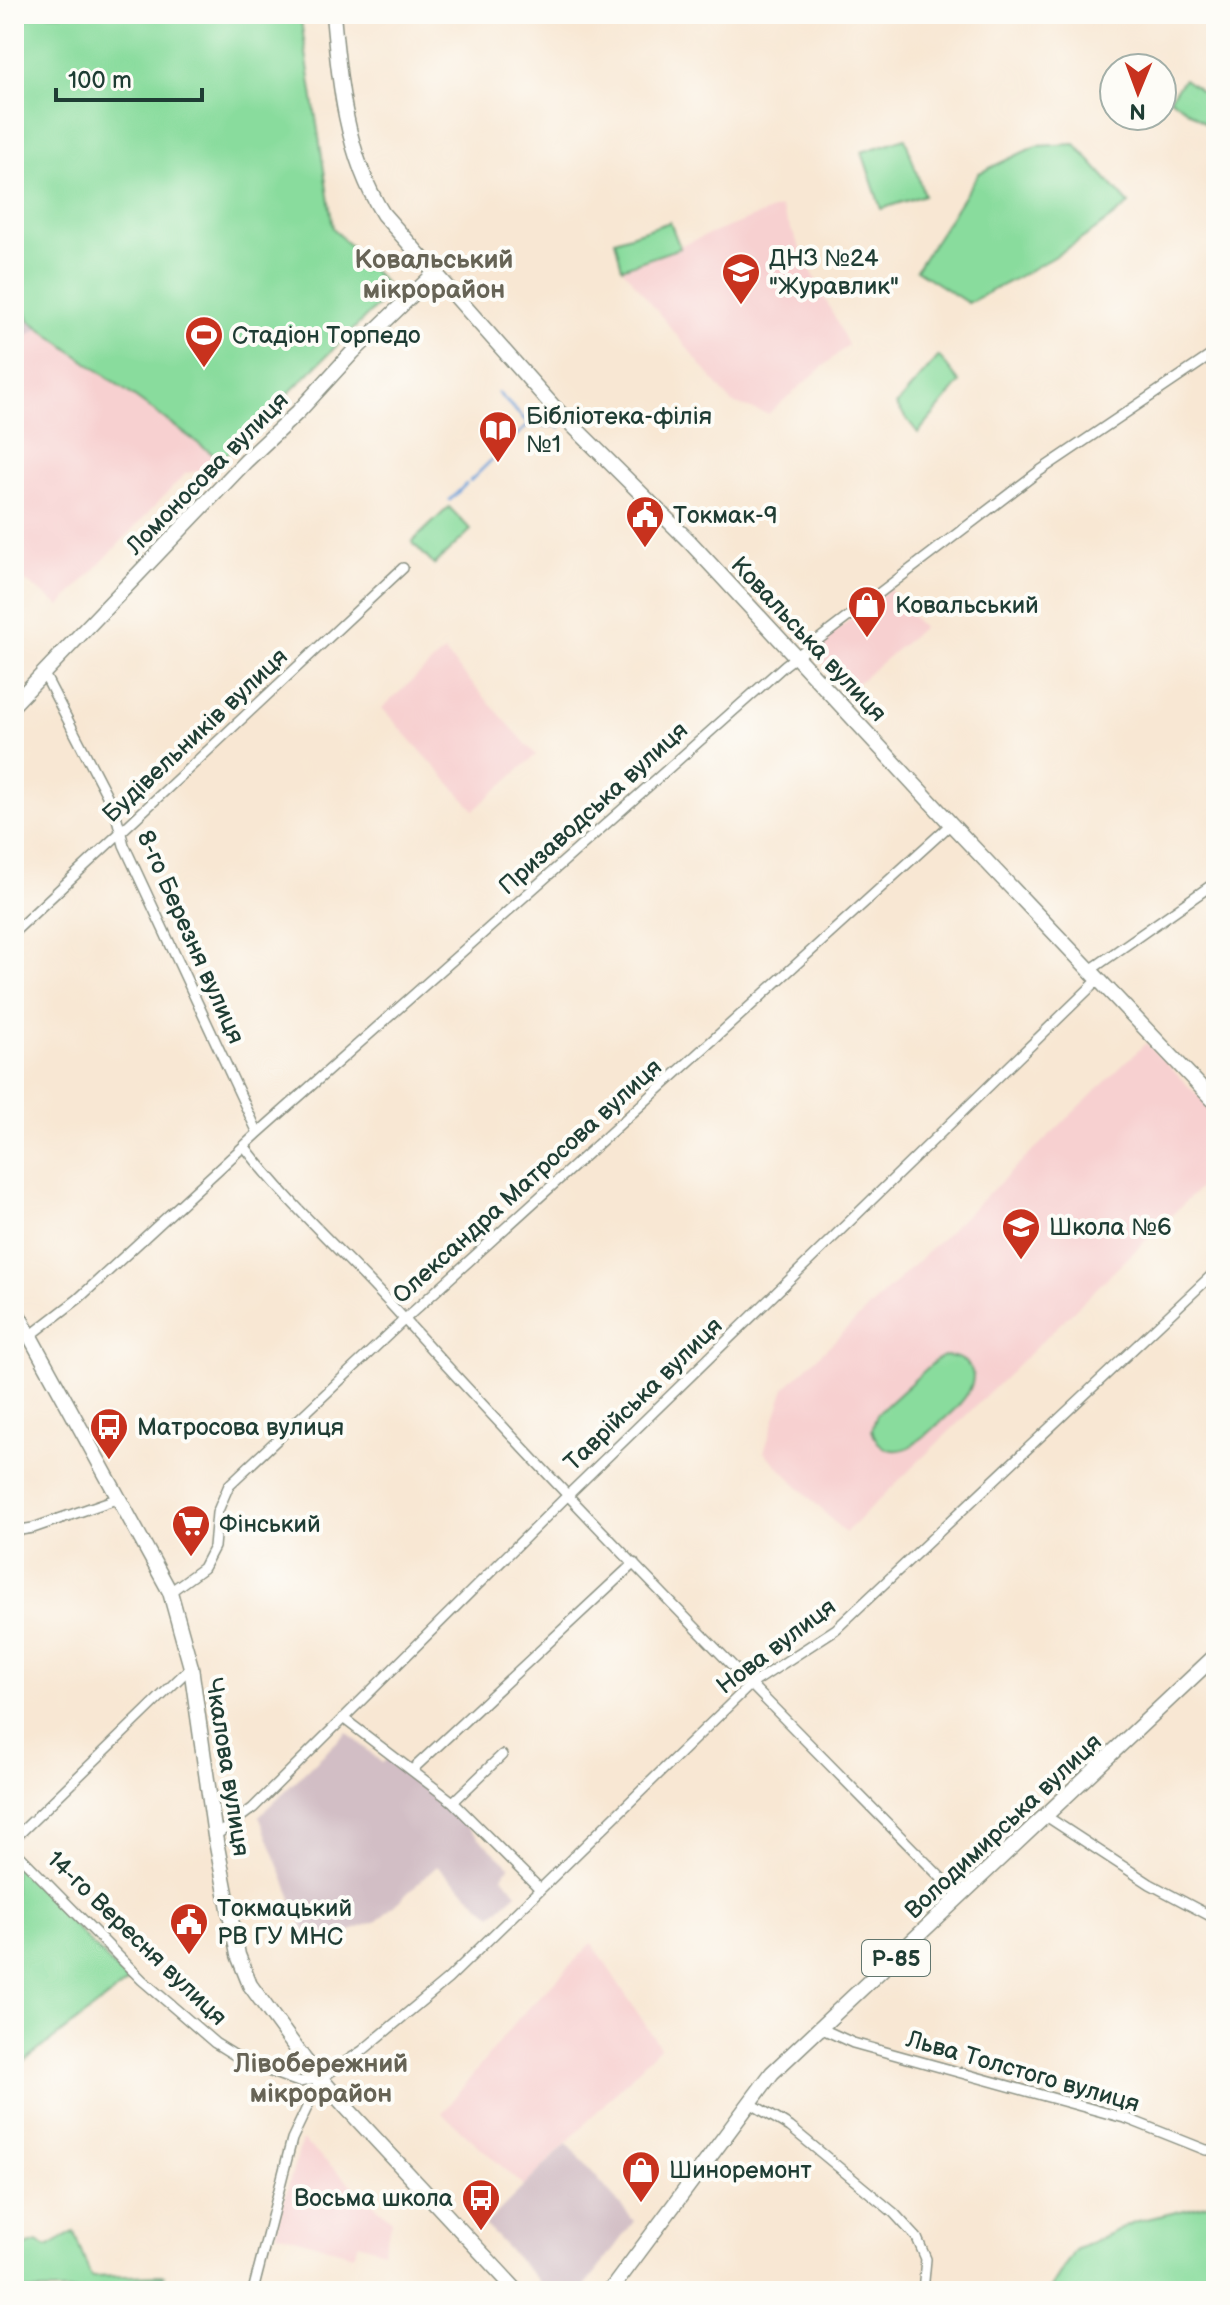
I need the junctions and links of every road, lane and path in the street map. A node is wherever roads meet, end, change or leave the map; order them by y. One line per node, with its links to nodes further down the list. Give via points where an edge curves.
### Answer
1 (333, 14): 2 (main road, Ковальська вулиця, via 346,119 357,158 383,214)
2 (434, 274): 5 (main road, Ковальська вулиця); 6 (main road, Ломоносова вулиця)
3 (1216, 352): 5 (street, Призаводська вулиця, via 1038,472)
4 (403, 568): 9 (street, Будівельників вулиця)
5 (795, 657): 8 (main road, Ковальська вулиця); 14 (street, Призаводська вулиця)
6 (43, 672): 7 (main road, Ломоносова вулиця); 9 (street, 8-го Березня вулиця)
7 (14, 704)
8 (951, 824): 12 (main road, Ковальська вулиця); 18 (street, Олександра Матросова вулиця)
9 (122, 831): 11 (street, Будівельників вулиця); 14 (street, 8-го Березня вулиця)
10 (1216, 882): 12 (street, Таврійська вулиця)
11 (14, 932)
12 (1094, 976): 13 (main road, Ковальська вулиця); 20 (street, Таврійська вулиця)
13 (1216, 1103)
14 (258, 1133): 15 (street, Призаводська вулиця)
15 (245, 1147): 18 (street, via 276,1188); 19 (street, Призаводська вулиця)
16 (1216, 1271): 27 (street, Нова вулиця, via 836,1629)
17 (14, 1307): 19 (main road, Чкалова вулиця)
18 (405, 1319): 20 (street); 24 (street, Олександра Матросова вулиця, via 229,1485 217,1513 214,1547 203,1568)
19 (30, 1336): 21 (main road, Чкалова вулиця)
20 (567, 1496): 23 (street); 28 (street, Таврійська вулиця)
21 (119, 1498): 22 (street); 24 (main road, Чкалова вулиця)
22 (14, 1531)
23 (634, 1563): 27 (street); 30 (street)
24 (170, 1592): 26 (main road, Чкалова вулиця)
25 (1216, 1655): 32 (main road, Володимирська вулиця / Р-85)
26 (191, 1667): 33 (main road, Чкалова вулиця); 34 (street)
27 (750, 1685): 36 (street, Нова вулиця); 37 (street)
28 (343, 1718): 30 (street); 33 (street, Таврійська вулиця, via 253,1808)
29 (502, 1755): 31 (street)
30 (413, 1769): 31 (street)
31 (453, 1802): 36 (street)
32 (1046, 1816): 37 (main road, Володимирська вулиця / Р-85); 38 (street, via 1150,1884)
33 (215, 1836): 40 (main road, Чкалова вулиця, via 238,1955 250,1985)
34 (14, 1839)
35 (14, 1850): 40 (street, 14-го Вересня вулиця, via 142,1980 215,2043 249,2064 299,2082)
36 (540, 1889): 40 (street, Нова вулиця, via 448,1979)
37 (960, 1897): 39 (main road, Володимирська вулиця / Р-85)
38 (1216, 1919)
39 (820, 2028): 41 (main road, Володимирська вулиця / Р-85, via 772,2073); 42 (street, Льва Толстого вулиця, via 853,2043 1128,2119)
40 (321, 2078): 43 (street, via 292,2139); 44 (main road)
41 (750, 2103): 45 (main road, Володимирська вулиця / Р-85); 46 (street, via 790,2127 894,2213 917,2238 926,2259)
42 (1216, 2150)
43 (253, 2291)
44 (517, 2291)
45 (610, 2291)
46 (923, 2291)

